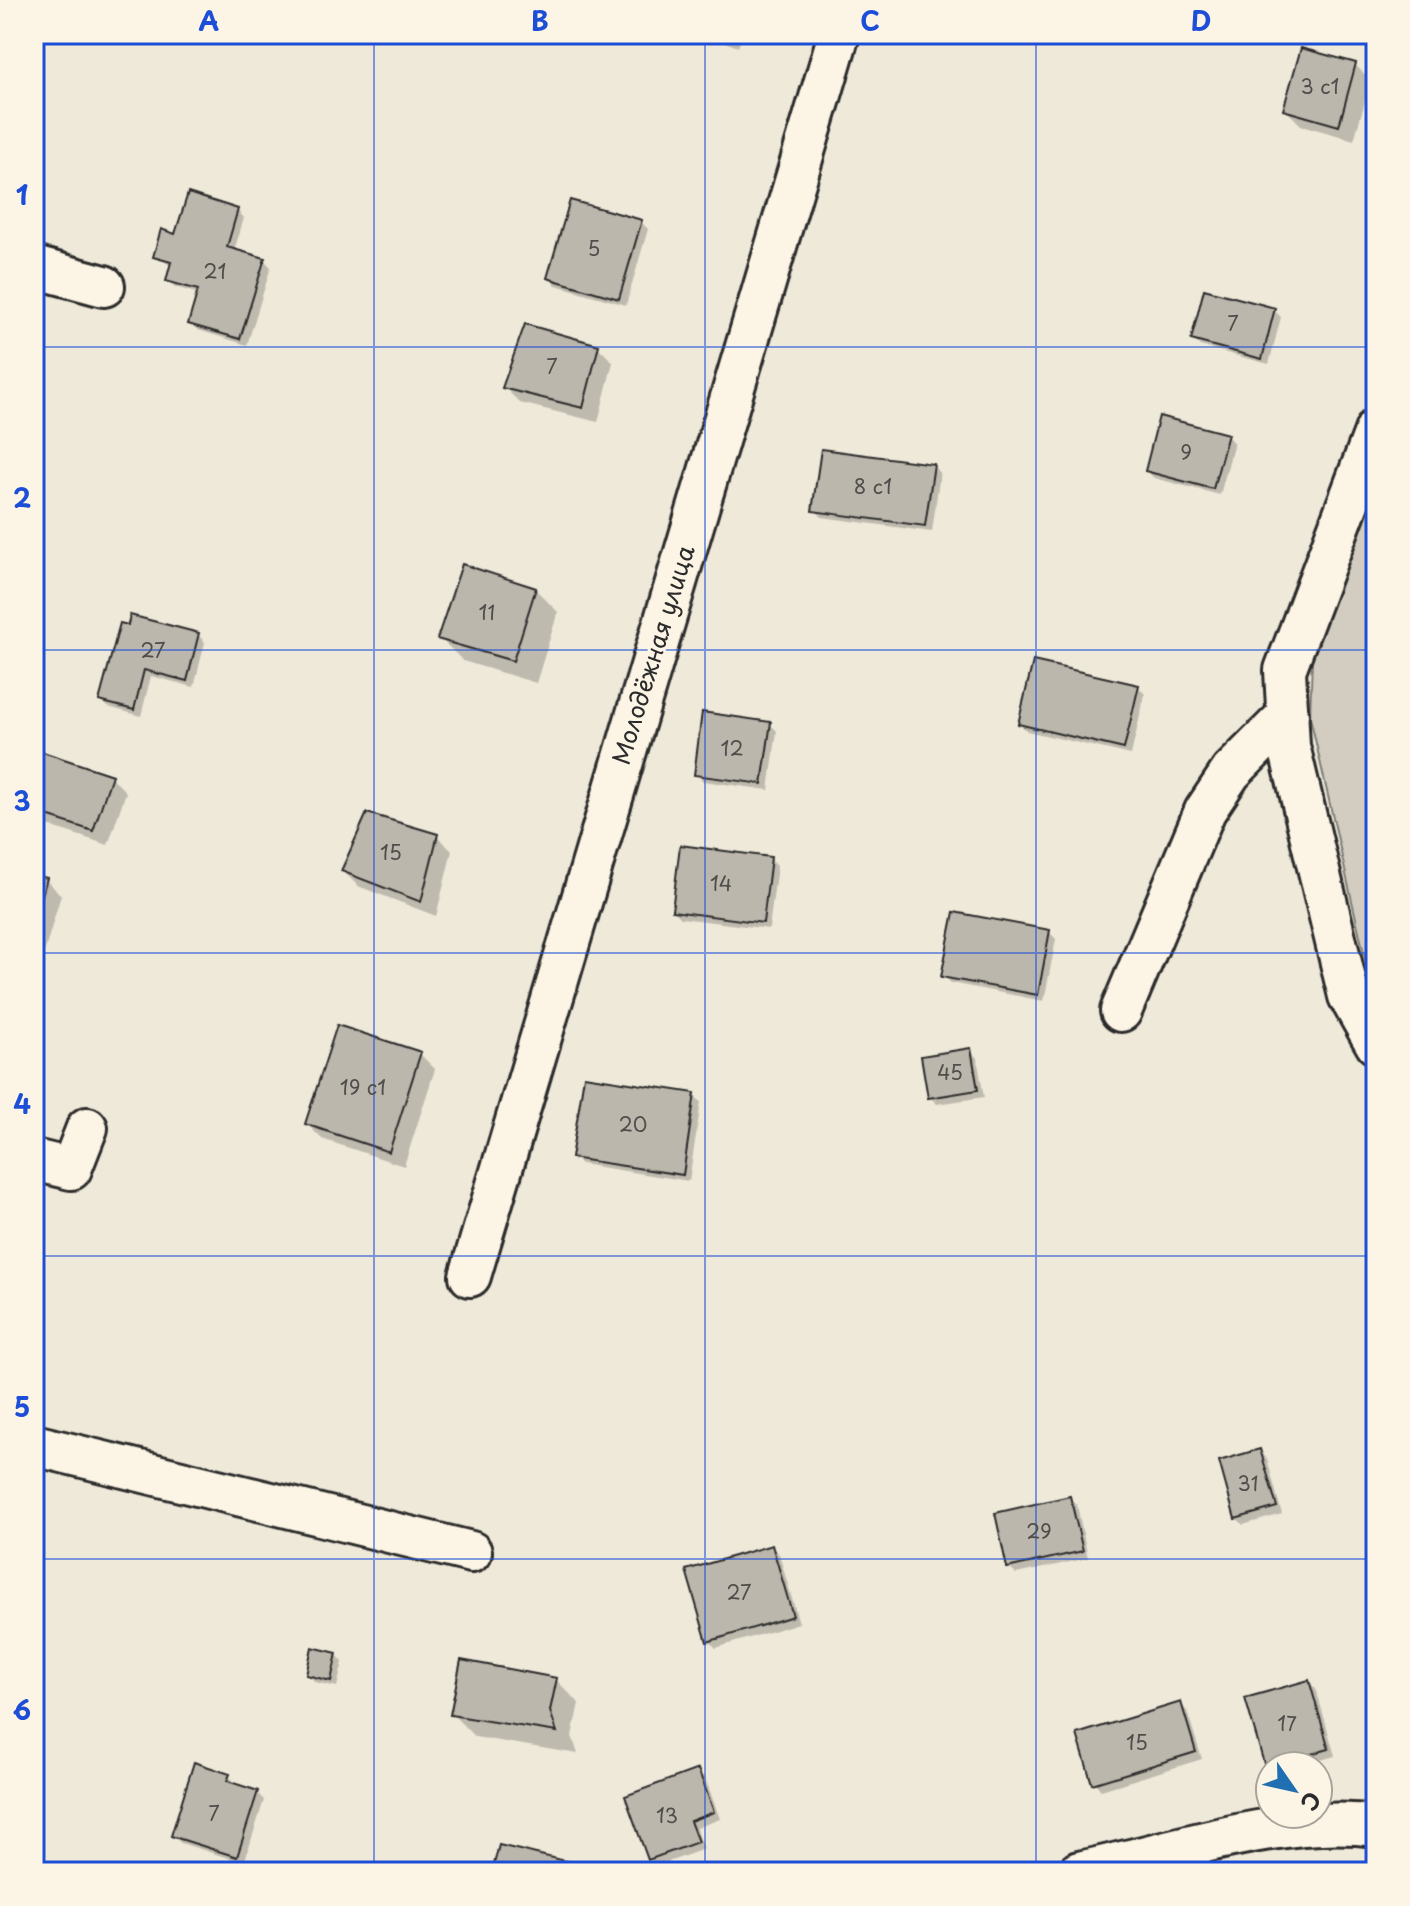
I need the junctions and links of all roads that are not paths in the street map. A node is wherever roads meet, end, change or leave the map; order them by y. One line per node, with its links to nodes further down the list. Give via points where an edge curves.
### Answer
1 (839, 34): 10 (street, Молодёжная улица)
2 (34, 267): 3 (street)
3 (104, 286)
4 (1376, 429): 5 (street, via 1285,670)
5 (1288, 715): 6 (street, via 1231,772 1205,811); 7 (street, via 1289,746 1349,996)
6 (1121, 1011)
7 (1376, 1044)
8 (87, 1128): 9 (street, via 71,1169)
9 (34, 1160)
10 (470, 1276)
11 (34, 1445): 12 (street)
12 (471, 1552)
13 (1376, 1826): 14 (street, via 1346,1822 1249,1833)
14 (1079, 1872)

